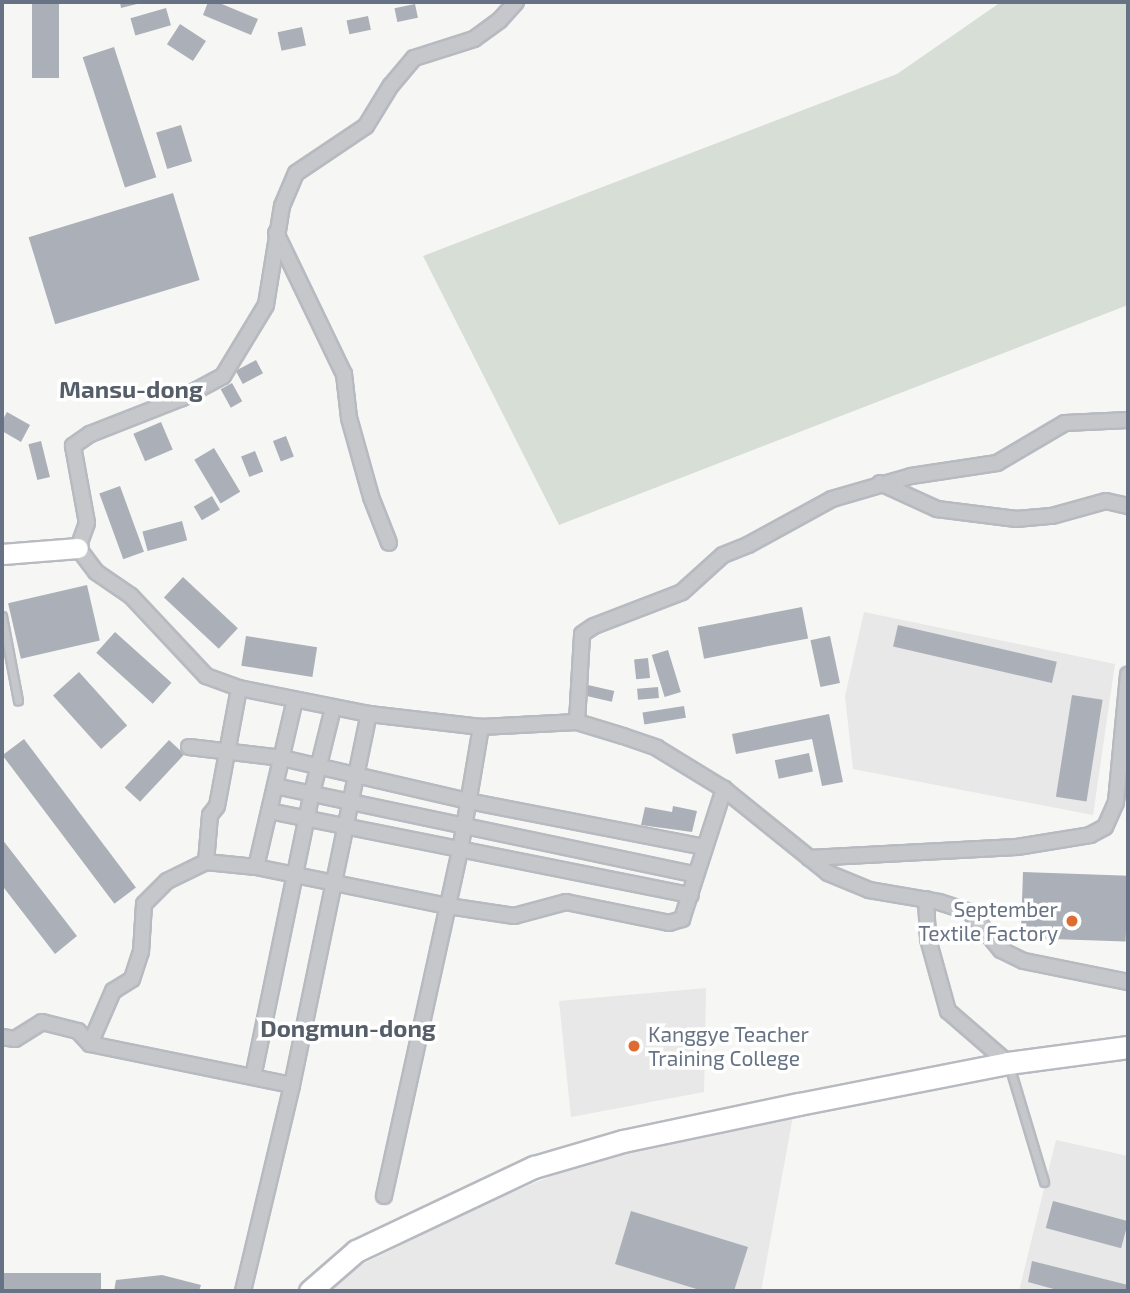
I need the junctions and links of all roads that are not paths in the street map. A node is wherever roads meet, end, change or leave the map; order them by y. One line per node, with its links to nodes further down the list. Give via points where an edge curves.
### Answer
1 (516, 2): 2 (street, via 474,38 414,58 366,126 296,173)
2 (276, 233): 6 (street, via 344,374 349,418); 7 (street, via 266,305 223,376 182,398 90,434 73,446 87,523)
3 (1128, 420): 4 (street, via 1065,423 997,463)
4 (880, 483): 5 (street, via 937,509 1016,519 1052,516 1106,501); 16 (street, via 832,499 723,555 682,592 582,634)
5 (1128, 506)
6 (388, 543)
7 (78, 548): 8 (street); 11 (street, via 96,572 131,596 206,676)
8 (2, 554)
9 (2, 616): 13 (lane)
10 (1128, 674): 34 (street, via 1116,802 1105,827 1090,835 1017,848)
11 (239, 688): 12 (street); 19 (street)
12 (295, 700): 14 (street); 20 (street)
13 (19, 701)
14 (333, 708): 15 (street); 21 (street)
15 (369, 714): 17 (street); 22 (street)
16 (577, 722): 17 (street); 24 (street, via 657,748)
17 (481, 727): 26 (street)
18 (189, 747): 19 (street)
19 (227, 750): 20 (street); 35 (street, via 216,806 210,815)
20 (282, 758): 21 (street); 23 (street)
21 (318, 766): 22 (street); 25 (street)
22 (358, 775): 26 (street); 27 (street)
23 (275, 786): 25 (street); 28 (street)
24 (724, 789): 32 (street); 34 (street)
25 (312, 793): 27 (street); 29 (street)
26 (468, 801): 30 (street); 32 (street)
27 (352, 803): 30 (street); 31 (street)
28 (269, 811): 29 (street); 36 (street)
29 (307, 820): 31 (street); 38 (street)
30 (464, 827): 33 (street); 37 (street)
31 (346, 828): 33 (street); 39 (street)
32 (704, 848): 37 (street)
33 (460, 851): 40 (street); 42 (street)
34 (809, 858): 41 (street, via 828,873 870,890)
35 (206, 862): 36 (street); 45 (street, via 167,881 144,904 141,952 132,979 113,990)
36 (256, 867): 38 (street)
37 (696, 875): 40 (street)
38 (296, 876): 39 (street); 48 (street)
39 (333, 884): 42 (street); 49 (street)
40 (691, 895): 42 (street, via 682,919 669,923 566,902 514,916)
41 (926, 899): 43 (street, via 970,912 1001,950 1024,961); 47 (street, via 928,939 948,1011)
42 (448, 906): 51 (street)
43 (1128, 982)
44 (2, 1037): 45 (street, via 15,1040 42,1021 78,1031)
45 (90, 1044): 48 (street)
46 (1128, 1047): 47 (main road)
47 (1008, 1063): 50 (lane); 53 (main road, via 624,1141 534,1167 356,1251)
48 (253, 1077): 49 (street)
49 (292, 1085): 52 (street)
50 (1044, 1182)
51 (383, 1196)
52 (243, 1291)
53 (310, 1291)

